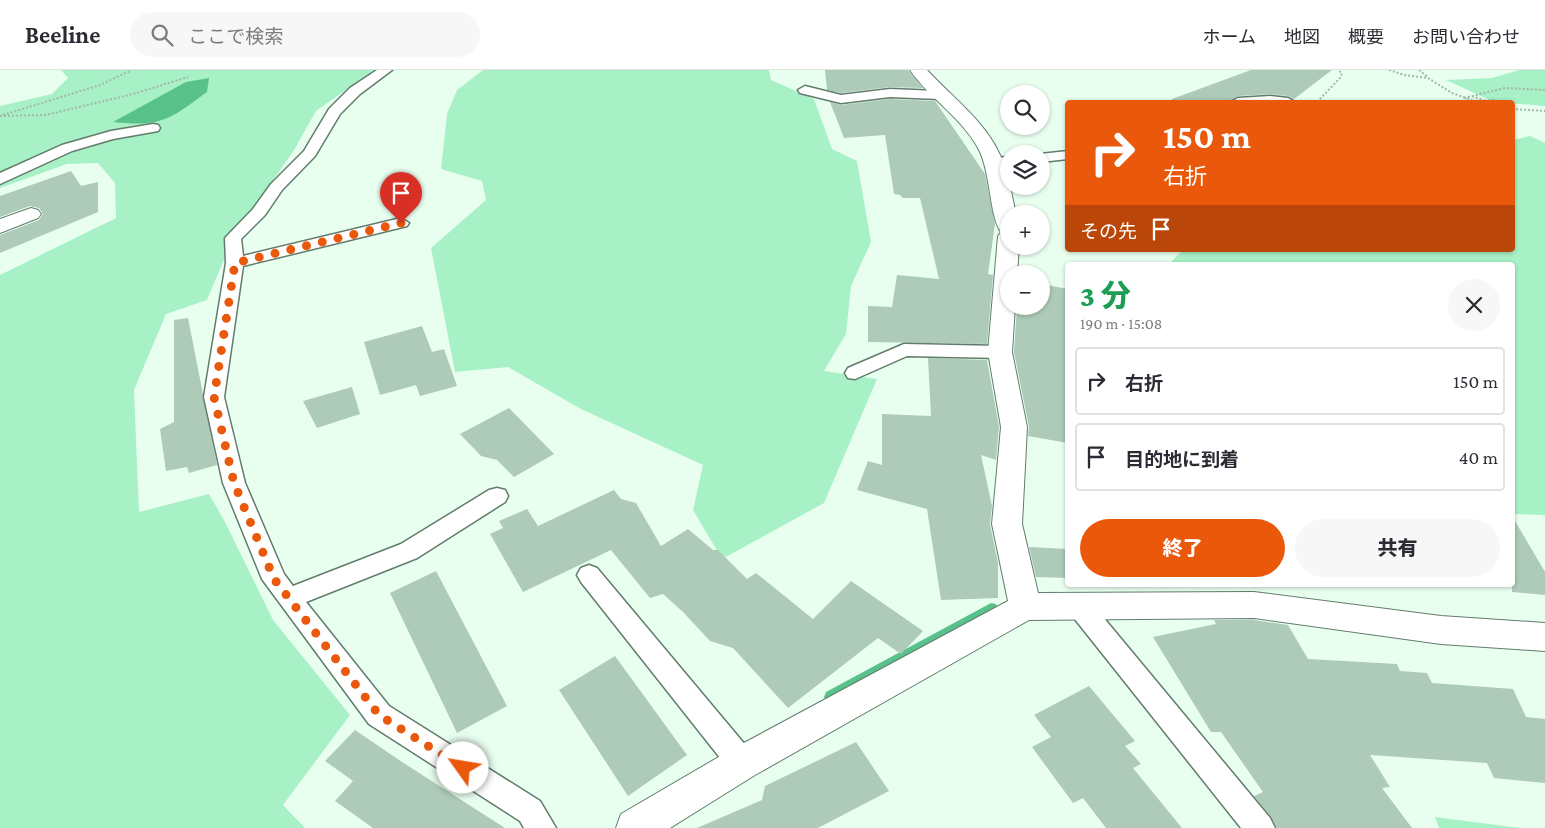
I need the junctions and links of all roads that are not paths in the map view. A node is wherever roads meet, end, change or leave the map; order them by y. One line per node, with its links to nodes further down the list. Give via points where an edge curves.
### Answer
1 (386, 70): 14 (lane, via 355,91 334,112 310,153 233,238)
2 (918, 70): 4 (street)
3 (805, 90): 4 (lane, via 841,100 890,93)
4 (939, 94): 8 (street)
5 (152, 128): 9 (lane, via 111,135 67,148)
6 (1065, 155): 7 (lane)
7 (1050, 157)
8 (1000, 161)
9 (0, 179)
10 (31, 214): 12 (street)
11 (401, 223): 14 (lane)
12 (0, 227)
13 (1008, 255): 15 (street)
14 (235, 263): 19 (lane, via 214,397 234,483 274,579)
15 (1000, 352): 16 (lane, via 904,350); 21 (street, via 1014,427 1007,524)
16 (855, 374)
17 (498, 496): 19 (lane, via 409,550)
18 (590, 575): 23 (lane)
19 (289, 598): 24 (lane, via 379,715 530,811)
20 (1080, 606): 21 (street); 22 (street, via 1254,605 1440,630); 26 (lane)
21 (1025, 607): 23 (street)
22 (1545, 637)
23 (742, 763): 25 (street)
24 (542, 828)
25 (635, 828)
26 (1260, 828)

